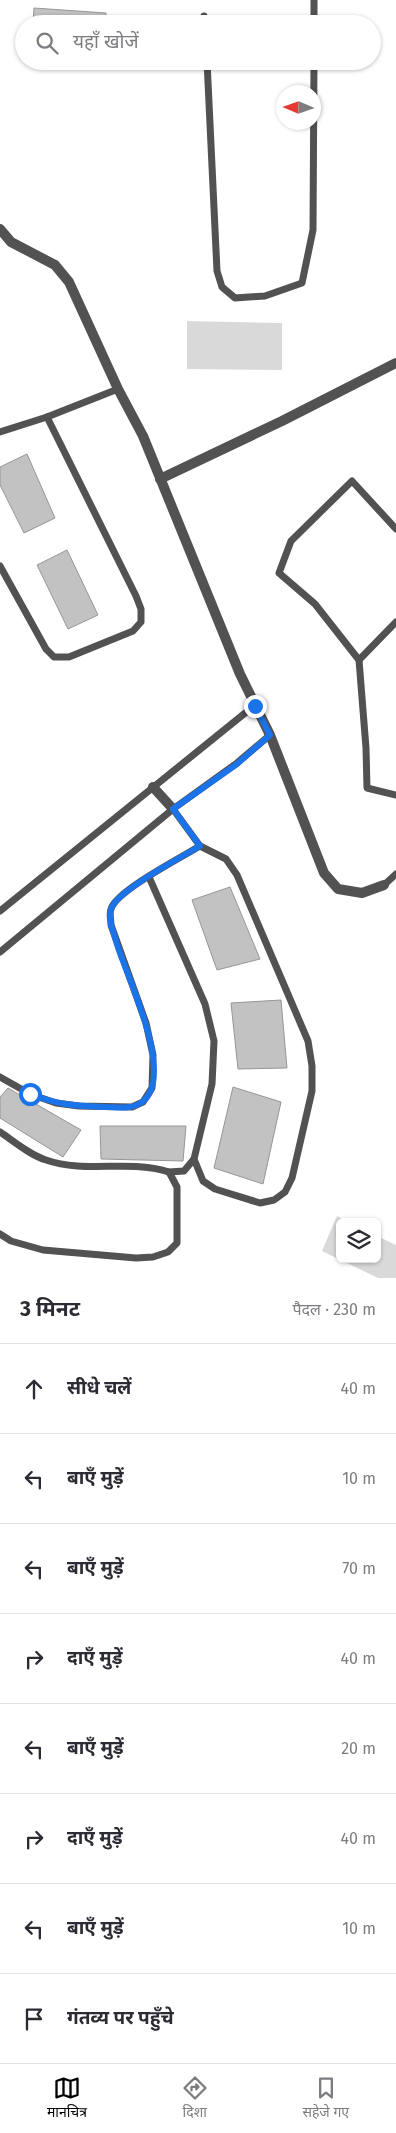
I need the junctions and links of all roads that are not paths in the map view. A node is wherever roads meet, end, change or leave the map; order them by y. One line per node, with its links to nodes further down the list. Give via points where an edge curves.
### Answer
1 (314, 0): 2 (lane)
2 (314, 15)
3 (206, 70): 4 (lane, via 217,272 222,287 235,298 264,296 302,283 313,230)
4 (314, 70)
5 (0, 229): 7 (street, via 10,242 54,265 69,282)
6 (396, 363): 10 (street)
7 (118, 389): 8 (lane); 10 (street, via 143,436)
8 (47, 417): 9 (lane); 12 (lane, via 136,596 141,622 133,631 69,657 54,657 46,649)
9 (0, 432)
10 (160, 479): 15 (street)
11 (396, 529): 14 (lane, via 352,481 291,541 279,573 315,604)
12 (0, 566)
13 (396, 622): 14 (lane)
14 (359, 660): 18 (lane, via 367,788)
15 (255, 706): 16 (street); 17 (lane)
16 (270, 735): 19 (lane, via 237,764); 23 (street, via 324,873 338,888 362,893)
17 (153, 787): 19 (street); 24 (lane)
18 (396, 795)
19 (173, 809): 20 (lane); 25 (lane)
20 (200, 846): 22 (lane); 28 (lane, via 226,859 237,875 308,1041 312,1091 292,1178 285,1192 274,1200 260,1202 216,1189 203,1181)
21 (396, 874): 23 (lane)
22 (149, 877): 26 (lane, via 118,898 110,909 111,925 146,1024 153,1055 152,1088 143,1102 132,1107 56,1103 30,1094); 28 (lane, via 205,1004 214,1041 212,1084)
23 (384, 885)
24 (0, 911)
25 (0, 952)
26 (0, 1077)
27 (0, 1132): 29 (lane, via 46,1160 67,1164 154,1167)
28 (194, 1159): 29 (lane, via 184,1171)
29 (169, 1172): 30 (lane, via 177,1186 177,1243 168,1252 136,1258 43,1250 11,1241)
30 (0, 1234)

